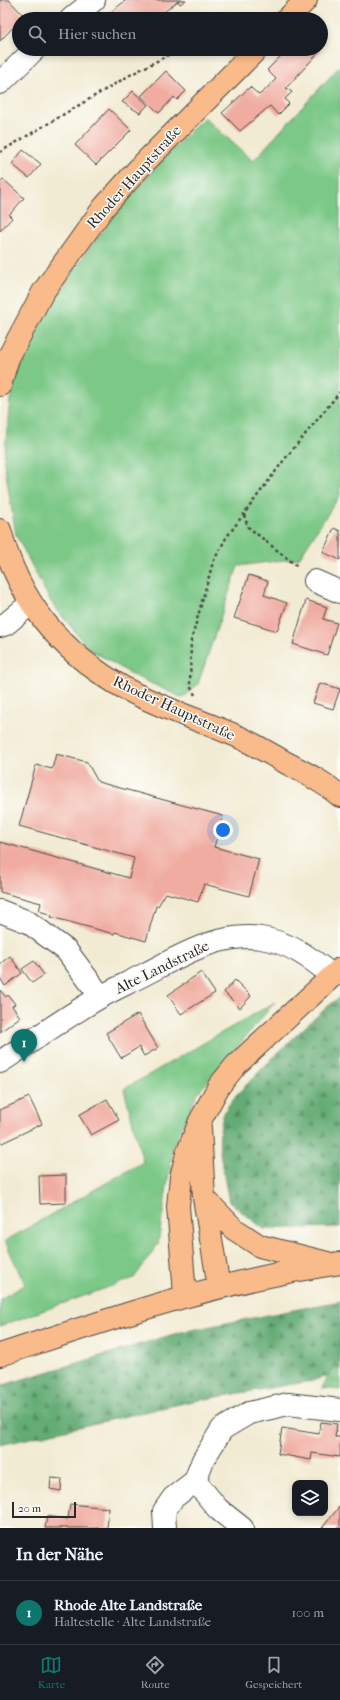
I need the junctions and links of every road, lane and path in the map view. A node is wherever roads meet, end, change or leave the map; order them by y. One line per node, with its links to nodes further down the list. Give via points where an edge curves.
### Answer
1 (94, 0): 3 (street)
2 (306, 0): 4 (main road)
3 (79, 12)
4 (294, 12)
5 (28, 56): 8 (street)
6 (167, 56): 9 (path)
7 (250, 56): 10 (main road, Rhoder Hauptstraße, via 104,207 43,292 8,358)
8 (0, 83)
9 (0, 152)
10 (0, 385)
11 (340, 392): 12 (path)
12 (244, 514): 14 (path, via 248,527); 18 (path, via 226,538 213,562 191,641 190,686 195,696)
13 (0, 530): 16 (main road, Rhoder Hauptstraße, via 13,569)
14 (315, 581): 15 (street)
15 (340, 592)
16 (30, 604): 17 (street); 18 (main road, Rhoder Hauptstraße, via 53,634 80,659 126,689)
17 (0, 626)
18 (186, 716): 19 (main road, Rhoder Hauptstraße, via 247,741 329,786)
19 (340, 796)
20 (0, 911): 22 (street, via 28,922 66,950)
21 (336, 972): 22 (street, Alte Landstraße, via 275,940 226,939 182,955); 24 (main road, via 236,1065 219,1086)
22 (101, 997): 23 (street, Alte Landstraße)
23 (0, 1062)
24 (200, 1121): 25 (main road); 28 (main road, via 186,1154 178,1206)
25 (204, 1198): 26 (main road, via 234,1229 260,1246); 27 (main road)
26 (336, 1264): 27 (main road)
27 (219, 1286): 28 (main road)
28 (185, 1295): 29 (main road)
29 (0, 1355)
30 (340, 1410): 31 (street, via 288,1404 249,1413 222,1429 203,1460)
31 (196, 1481): 32 (street, via 173,1498 164,1511); 33 (street, via 218,1509)
32 (166, 1528)
33 (242, 1528)

